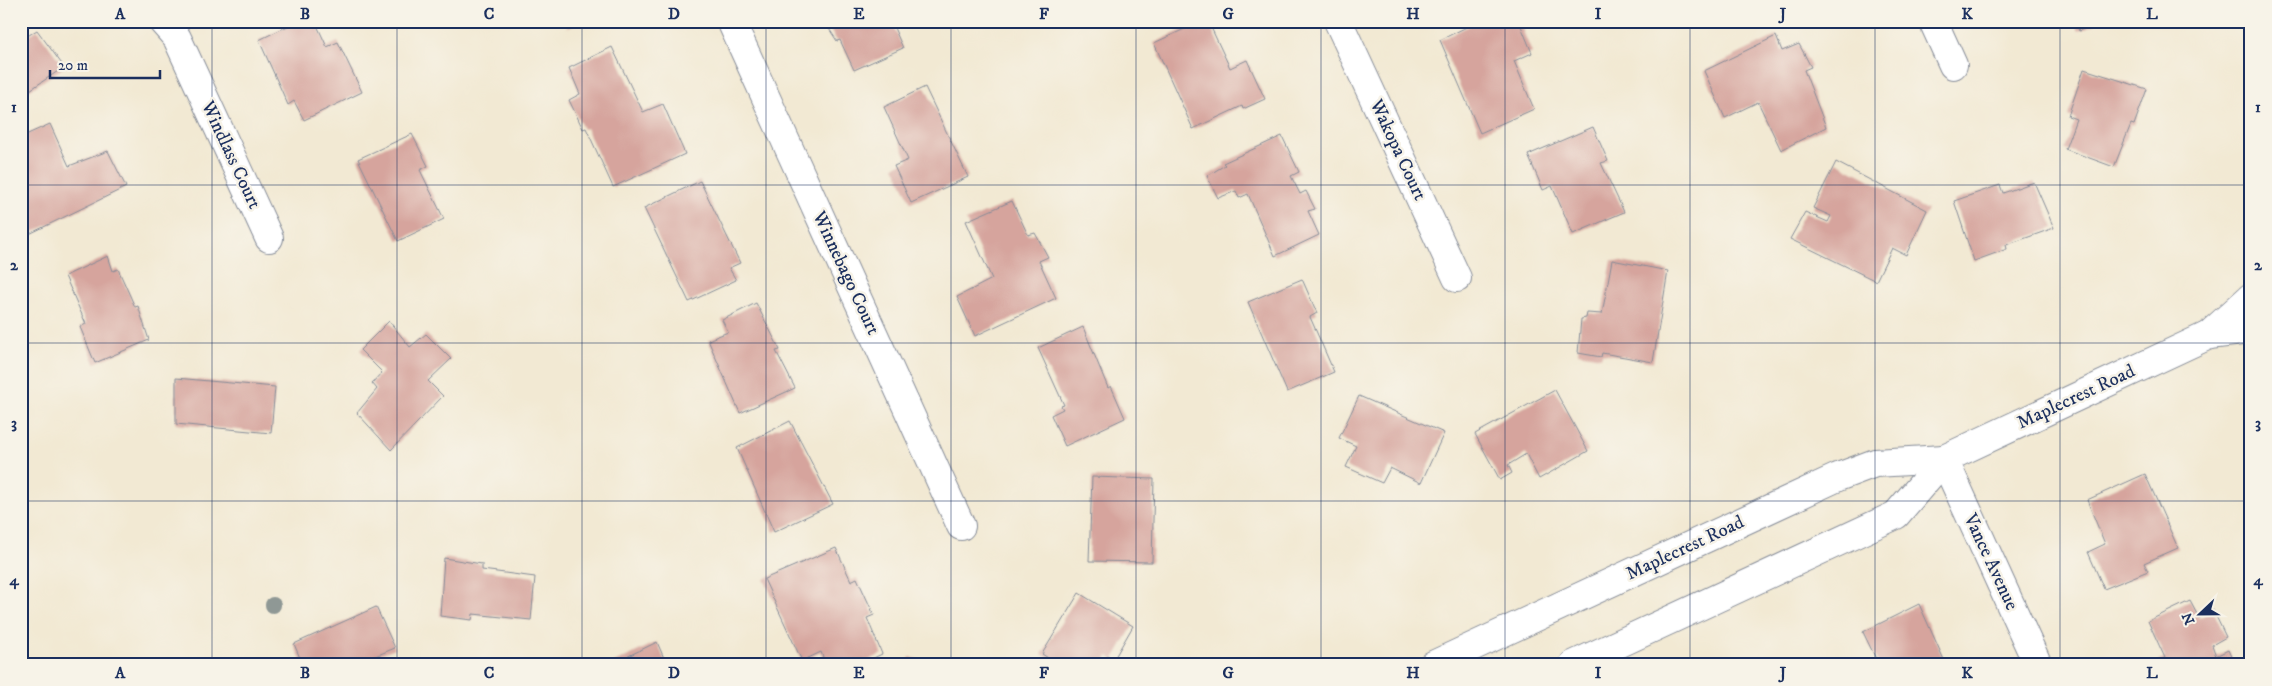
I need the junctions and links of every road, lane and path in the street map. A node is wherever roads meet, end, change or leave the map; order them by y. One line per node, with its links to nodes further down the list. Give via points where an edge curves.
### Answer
1 (162, 21): 6 (main road, Windlass Court, via 177,38)
2 (731, 21): 12 (main road, Winnebago Court)
3 (1338, 21): 7 (main road, Wakopa Court)
4 (1933, 21): 5 (main road)
5 (1953, 65)
6 (268, 238)
7 (1457, 278)
8 (2251, 297): 10 (main road, Maplecrest Road)
9 (2251, 330): 10 (main road, Maplecrest Road)
10 (2209, 335): 11 (main road, Maplecrest Road)
11 (1944, 459): 13 (main road, Maplecrest Road, via 1875,463 1838,477); 14 (main road, Maplecrest Road, via 1896,515); 15 (main road, Vance Avenue)
12 (961, 526)
13 (1433, 665)
14 (1573, 665)
15 (2038, 665)

